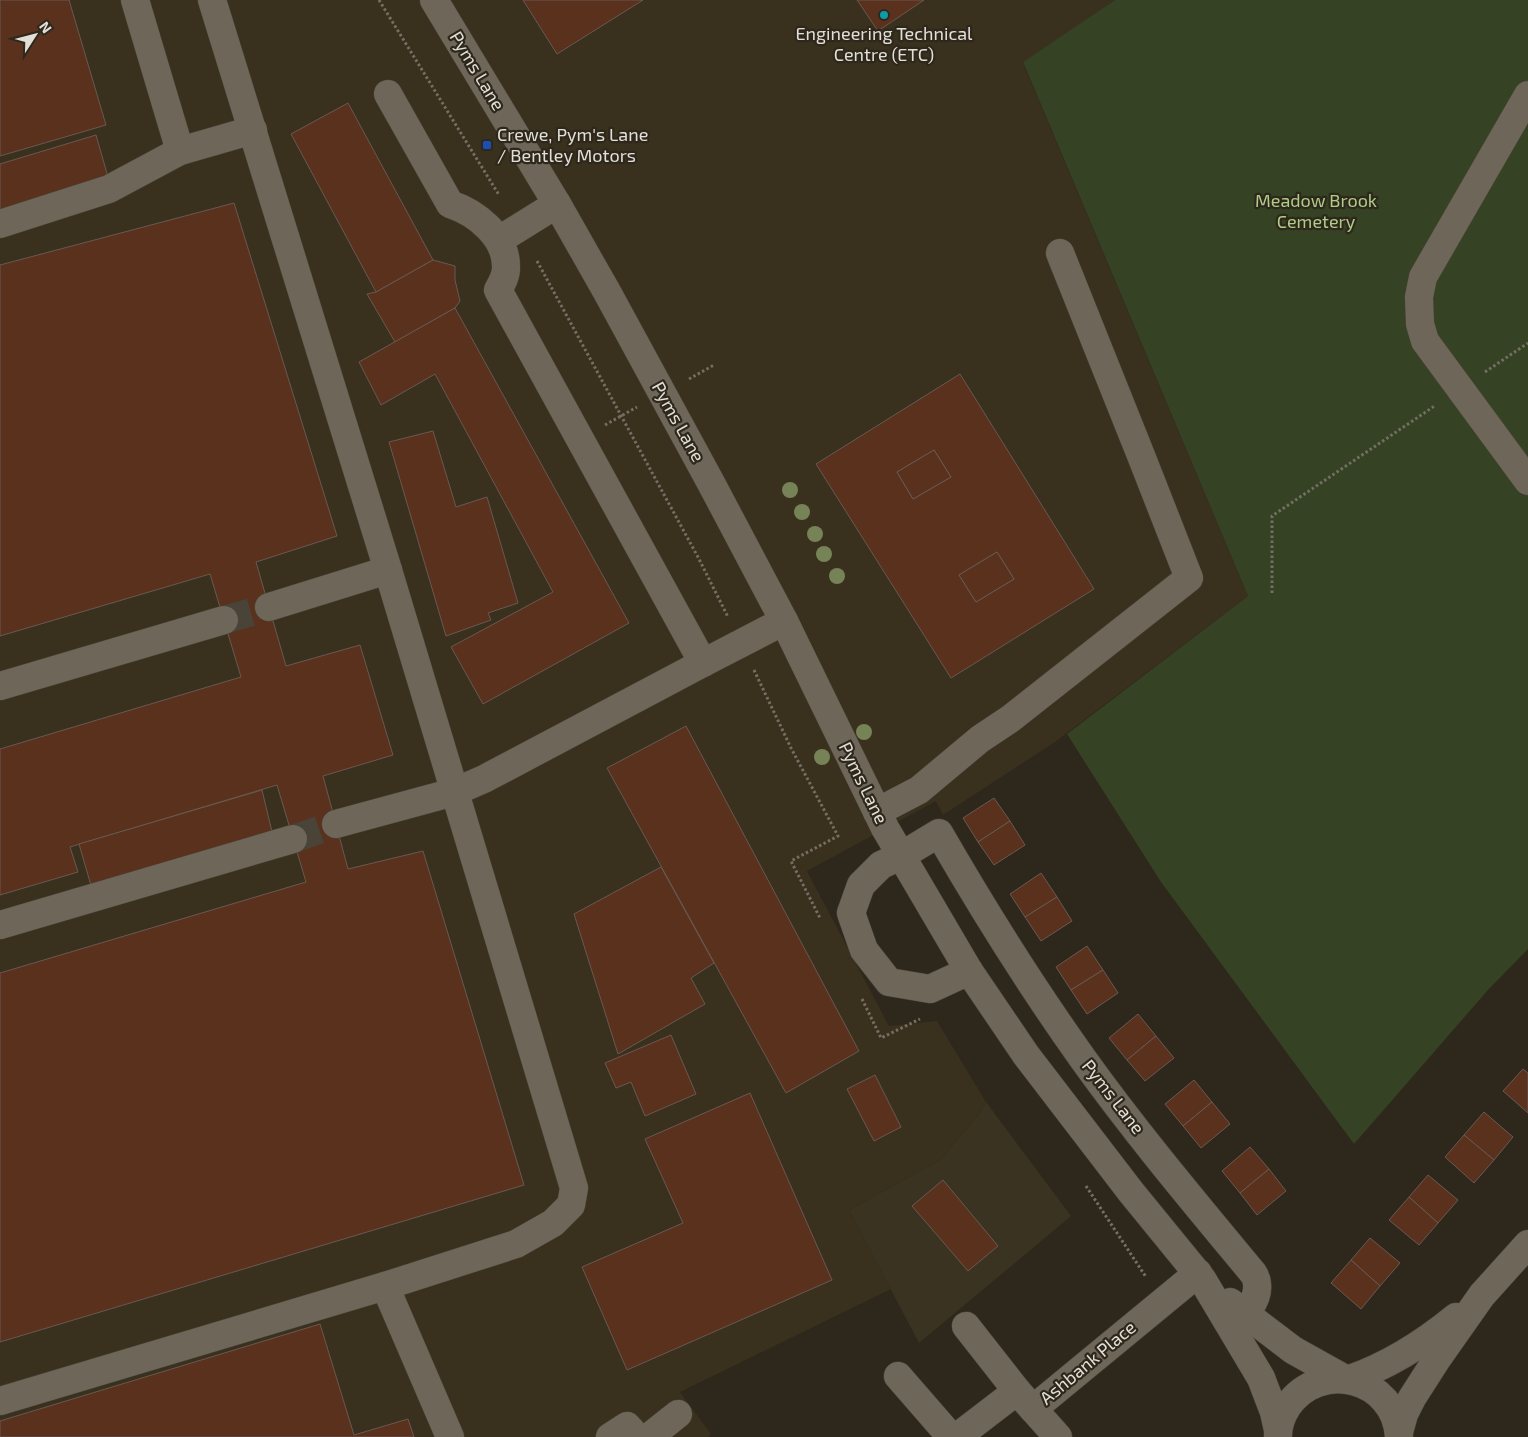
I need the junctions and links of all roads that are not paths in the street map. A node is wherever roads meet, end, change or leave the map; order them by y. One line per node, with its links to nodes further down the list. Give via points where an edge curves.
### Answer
1 (135, 0): 7 (street)
2 (212, 0): 6 (street)
3 (434, 0): 8 (street, Pyms Lane)
4 (388, 94): 10 (street, via 450,204 463,208 486,226)
5 (1528, 95): 12 (street, via 1423,277 1418,297 1425,341)
6 (253, 130): 7 (street); 13 (street)
7 (180, 151): 9 (street, via 110,189)
8 (557, 204): 10 (street); 16 (street, Pyms Lane)
9 (0, 224)
10 (509, 234): 17 (street, via 506,270 498,290)
11 (1060, 253): 20 (street, via 1189,578 980,739)
12 (1528, 481)
13 (388, 570): 14 (street); 19 (street)
14 (269, 606)
15 (224, 620): 18 (street)
16 (784, 621): 17 (street); 20 (street, Pyms Lane)
17 (703, 662): 19 (street, via 515,764)
18 (0, 686)
19 (454, 792): 21 (street); 28 (street, via 574,1188 571,1205 553,1223 516,1244)
20 (881, 820): 23 (street, Pyms Lane)
21 (336, 824)
22 (293, 839): 24 (street)
23 (901, 856): 25 (street, Pyms Lane); 25 (street, via 881,865 862,885 851,913 864,950 888,982 930,989); 30 (street, Pyms Lane, via 939,833 991,922 1084,1060 1253,1273 1257,1283 1256,1295)
24 (0, 925)
25 (969, 971): 27 (street, Pyms Lane, via 1032,1063)
26 (1528, 1244): 29 (street)
27 (1200, 1276): 30 (street, Pyms Lane); 34 (street, Ashbank Place)
28 (385, 1286): 35 (street); 39 (street)
29 (1482, 1295): 33 (street, via 1423,1342 1375,1370); 38 (street, via 1422,1380 1408,1406)
30 (1238, 1320): 33 (street, Pyms Lane); 37 (street, Pyms Lane, via 1274,1412)
31 (966, 1326): 34 (street)
32 (898, 1376): 43 (street)
33 (1347, 1379): 37 (street, via 1326,1380 1308,1386 1293,1398 1283,1413); 38 (street, Pyms Lane, via 1367,1385 1384,1398)
34 (1025, 1400): 44 (street, Ashbank Place); 45 (street)
35 (0, 1401)
36 (678, 1414): 42 (street)
37 (1278, 1434)
38 (1399, 1434)
39 (450, 1437)
40 (610, 1437): 41 (street, via 626,1426)
41 (637, 1437)
42 (650, 1437)
43 (950, 1437)
44 (957, 1437)
45 (1058, 1437)

